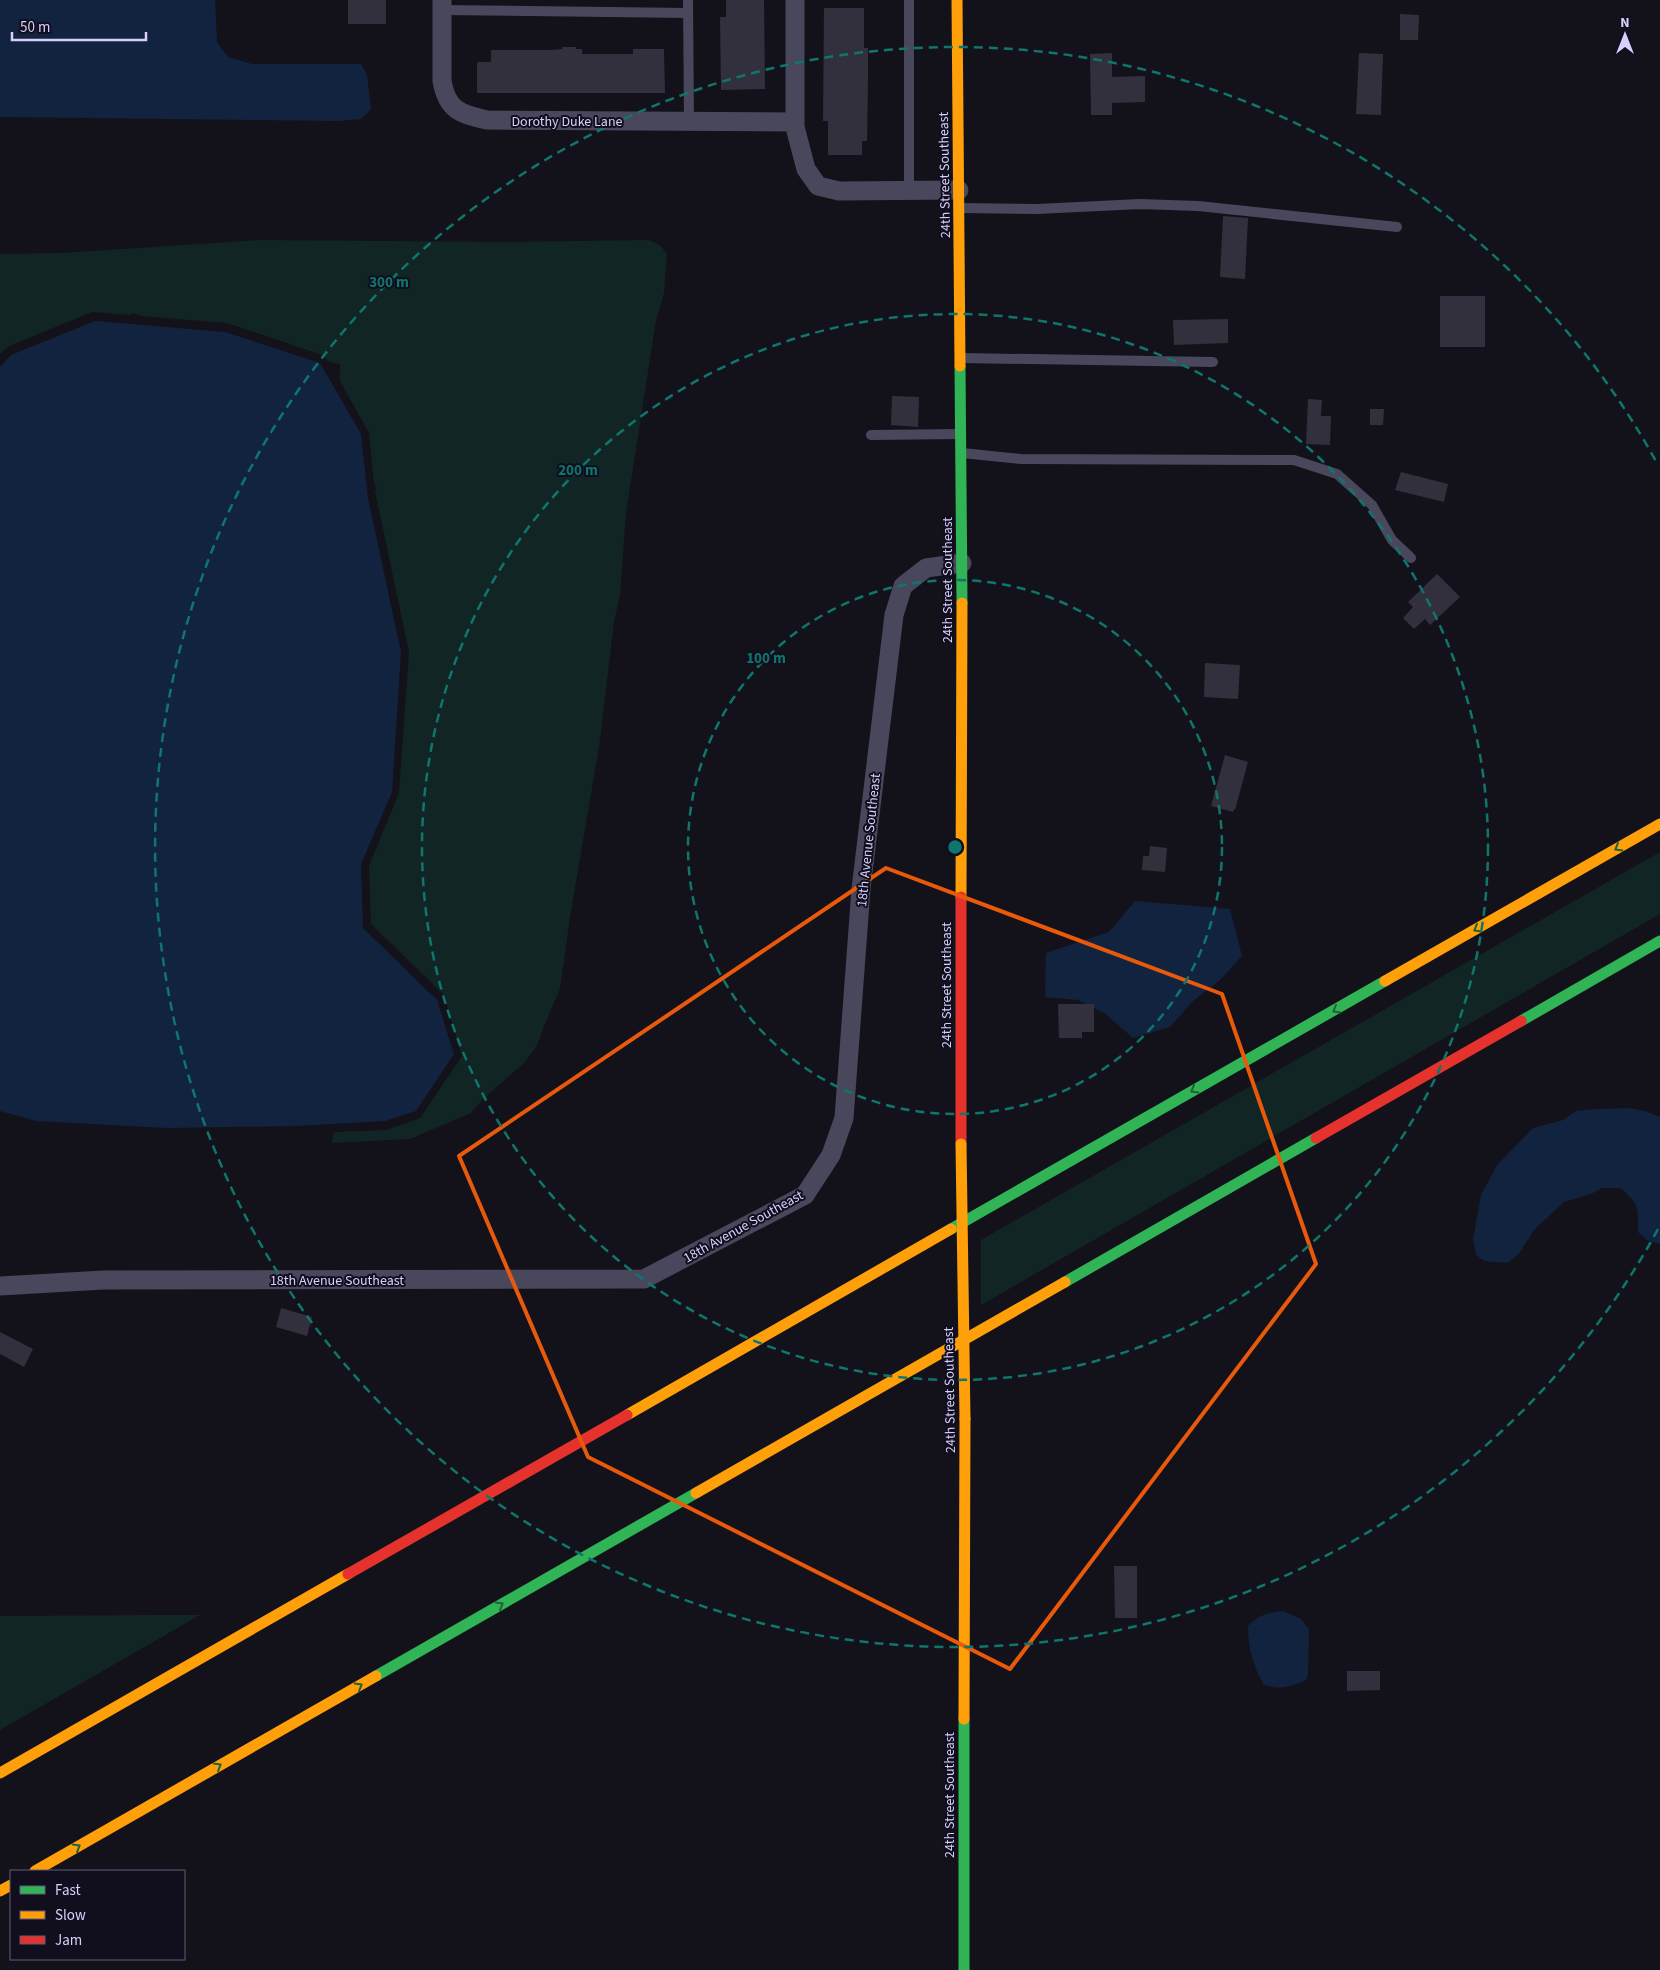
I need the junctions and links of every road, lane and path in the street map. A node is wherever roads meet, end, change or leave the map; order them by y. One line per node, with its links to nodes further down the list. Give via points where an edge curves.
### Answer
1 (688, 0): 6 (lane)
2 (796, 0): 8 (street)
3 (909, 0): 9 (lane)
4 (957, 0): 10 (main road, 24th Street Southeast)
5 (442, 5): 6 (lane); 7 (street, Dorothy Duke Lane, via 444,93 450,105 460,112 486,120)
6 (688, 13): 7 (lane)
7 (689, 121): 8 (street, Dorothy Duke Lane)
8 (795, 122): 9 (street, via 806,168 818,186 839,191)
9 (909, 191): 10 (street)
10 (959, 199): 11 (lane, via 1038,209 1140,204 1198,206); 12 (main road, 24th Street Southeast)
11 (1397, 227)
12 (960, 358): 13 (lane); 14 (main road, 24th Street Southeast)
13 (1213, 362)
14 (961, 434): 15 (lane); 16 (main road, 24th Street Southeast)
15 (871, 435)
16 (961, 453): 17 (lane, via 1022,459 1294,460 1337,474 1372,505 1392,540); 18 (main road, 24th Street Southeast)
17 (1411, 558)
18 (962, 563): 21 (street, 18th Avenue Southeast, via 926,568 903,586 894,616 861,889 844,1118 832,1155 805,1195 644,1279 103,1280); 24 (main road, 24th Street Southeast, bridge)
19 (1660, 824): 22 (main road, one-way to 22)
20 (1660, 941): 23 (main road, one-way to 20)
21 (0, 1286)
22 (0, 1773)
23 (37, 1870)
24 (964, 1970)

